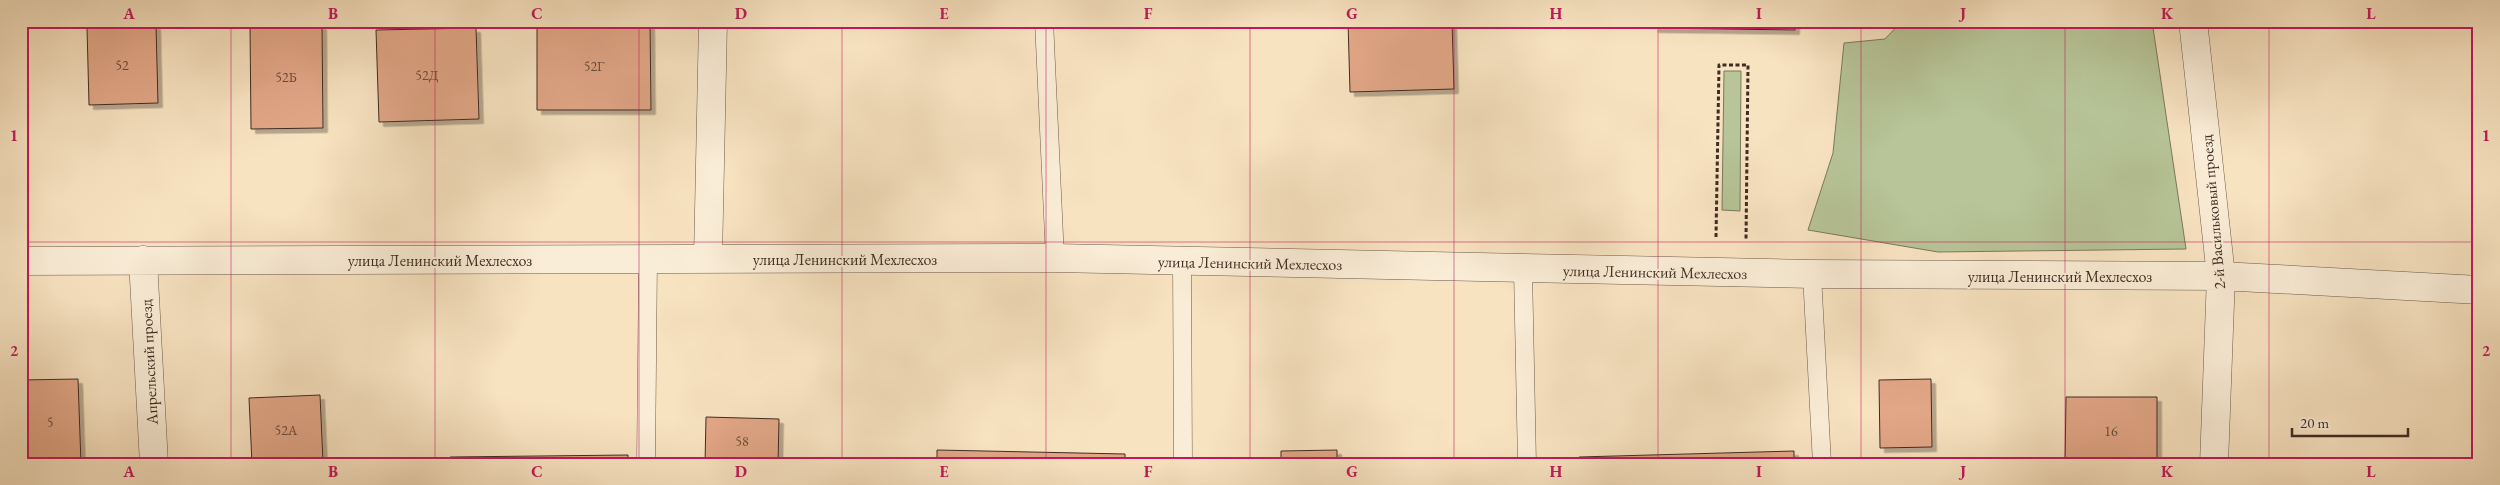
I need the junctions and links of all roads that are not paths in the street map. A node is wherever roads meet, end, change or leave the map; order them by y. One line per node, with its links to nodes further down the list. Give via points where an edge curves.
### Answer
1 (713, 21): 6 (street)
2 (1044, 21): 4 (lane)
3 (2193, 21): 12 (street, 2-й Васильковый проезд)
4 (1055, 258): 6 (street, улица Ленинский Мехлесхоз); 9 (street, улица Ленинский Мехлесхоз)
5 (648, 259): 6 (street, улица Ленинский Мехлесхоз); 7 (street, улица Ленинский Мехлесхоз); 15 (lane)
6 (708, 259)
7 (143, 260): 8 (street, улица Ленинский Мехлесхоз); 14 (street, Апрельский проезд)
8 (21, 261)
9 (1182, 261): 10 (street, улица Ленинский Мехлесхоз); 16 (lane)
10 (1523, 270): 11 (street, улица Ленинский Мехлесхоз); 17 (lane)
11 (1812, 274): 12 (street, улица Ленинский Мехлесхоз); 18 (lane)
12 (2222, 276): 13 (street, улица Ленинский Мехлесхоз); 19 (street, 2-й Васильковый проезд)
13 (2479, 290)
14 (154, 464)
15 (646, 464)
16 (1183, 464)
17 (1527, 464)
18 (1822, 464)
19 (2214, 464)

